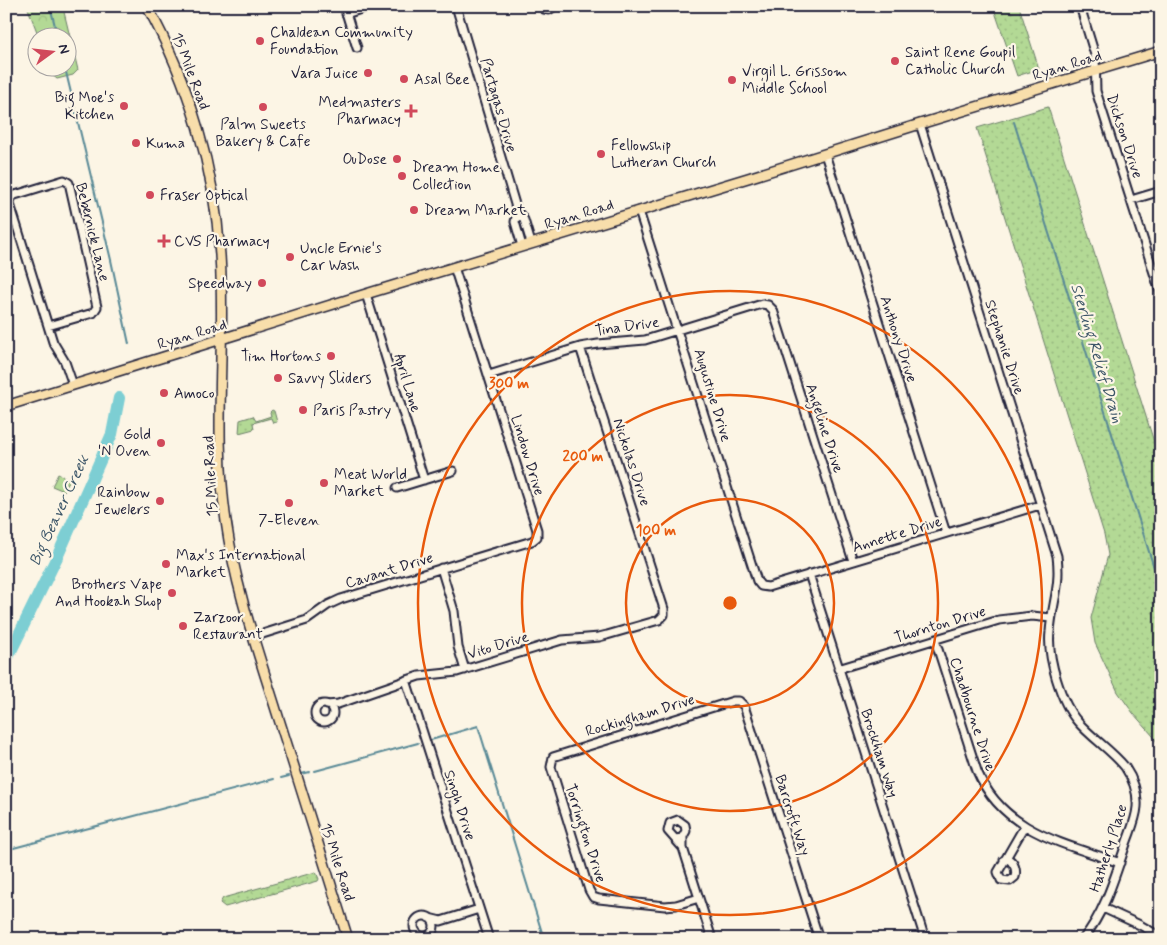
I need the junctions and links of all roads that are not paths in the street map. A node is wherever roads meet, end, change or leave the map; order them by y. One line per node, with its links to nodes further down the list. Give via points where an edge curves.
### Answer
1 (148, 6): 25 (main road, 15 Mile Road, via 182,80 207,164 218,224)
2 (370, 6): 7 (street)
3 (456, 6): 16 (street, Partagas Drive)
4 (541, 6): 5 (street, via 547,10)
5 (554, 6)
6 (1080, 6): 10 (street, Dickson Drive, via 1095,54)
7 (345, 10): 8 (street)
8 (357, 48)
9 (1161, 51): 10 (main road, Ryan Road)
10 (1094, 71): 11 (main road, Ryan Road); 14 (street, Dickson Drive, via 1095,89)
11 (920, 124): 12 (main road, Ryan Road); 33 (street, Stephanie Drive)
12 (825, 154): 15 (main road, Ryan Road); 34 (street, Anthony Drive)
13 (1161, 191): 14 (street)
14 (1131, 200): 21 (street, Dickson Drive)
15 (639, 210): 17 (main road, Ryan Road); 24 (street, Augustine Drive)
16 (517, 211): 17 (street, via 524,220); 18 (street, via 515,222)
17 (531, 243): 18 (main road, Ryan Road)
18 (522, 246): 19 (main road, Ryan Road)
19 (454, 267): 20 (main road, Ryan Road); 27 (street, Lindow Drive)
20 (366, 294): 25 (main road, Ryan Road); 31 (street, April Lane)
21 (1161, 295)
22 (768, 305): 24 (street, Tina Drive, via 762,304); 36 (street, Angeline Drive, via 773,310)
23 (48, 326): 23 (street, Bebernick Lane, via 10,202 15,195 64,180 70,187 96,310); 28 (street, Bebernick Lane)
24 (678, 331): 26 (street, Tina Drive, via 645,340); 40 (street, Augustine Drive)
25 (220, 340): 28 (main road, Ryan Road); 43 (main road, 15 Mile Road, via 225,519 234,568)
26 (580, 347): 27 (street, Tina Drive); 41 (street, Nickolas Drive, via 662,600)
27 (489, 375): 35 (street, Lindow Drive)
28 (73, 385): 29 (main road, Ryan Road)
29 (6, 406)
30 (454, 471): 31 (street)
31 (424, 480): 32 (street)
32 (397, 488)
33 (1040, 504): 34 (street, Annette Drive); 39 (street, Stephanie Drive, via 1057,556)
34 (946, 533): 36 (street, Annette Drive)
35 (537, 537): 37 (street, Cavant Drive)
36 (853, 561): 38 (street, Annette Drive)
37 (440, 568): 43 (street, Cavant Drive, via 341,599 307,620); 46 (street, via 454,612 458,647)
38 (809, 574): 40 (street, Annette Drive, via 768,587); 45 (street, Brockham Way)
39 (1059, 579): 42 (street, Hatherly Place)
40 (761, 586)
41 (664, 615): 46 (street, Vito Drive, via 659,620 608,635 562,640)
42 (1051, 618): 44 (street, Thornton Drive, via 1008,618); 58 (street, Hatherly Place, via 1051,655 1068,708 1077,721 1125,767 1136,790 1137,809)
43 (253, 637): 66 (main road, 15 Mile Road)
44 (935, 640): 45 (street, Thornton Drive); 53 (street, Chadbourne Drive, via 982,783 1004,811)
45 (838, 669): 70 (street, Brockham Way)
46 (465, 670): 47 (street, Vito Drive)
47 (406, 680): 49 (street, Vito Drive); 61 (street, Singh Drive)
48 (739, 701): 52 (street, Rockingham Drive); 69 (street, Barcroft Way, via 744,706)
49 (338, 704): 50 (street, Vito Drive); 51 (street)
50 (327, 705): 51 (street); 51 (street, via 318,706 316,718 326,722)
51 (333, 714)
52 (551, 759): 59 (street, Torrington Drive, via 550,767 593,897 664,906)
53 (1024, 827): 55 (street); 58 (street, Chadbourne Drive)
54 (680, 838): 59 (street)
55 (1010, 854): 56 (street); 57 (street)
56 (1004, 860): 57 (street); 57 (street, via 998,872 1004,881 1015,877)
57 (1012, 862)
58 (1120, 863): 60 (street, Hatherly Place)
59 (699, 898): 68 (street)
60 (1103, 908): 65 (street); 71 (street, Hatherly Place)
61 (479, 909): 63 (street); 67 (street, Singh Drive)
62 (429, 918): 63 (street); 64 (street); 64 (street, via 423,916 418,919 414,924 415,930 426,936)
63 (441, 920): 64 (street)
64 (433, 930)
65 (1161, 937)
66 (348, 939)
67 (489, 939)
68 (712, 939)
69 (819, 939)
70 (924, 939)
71 (1084, 939)

